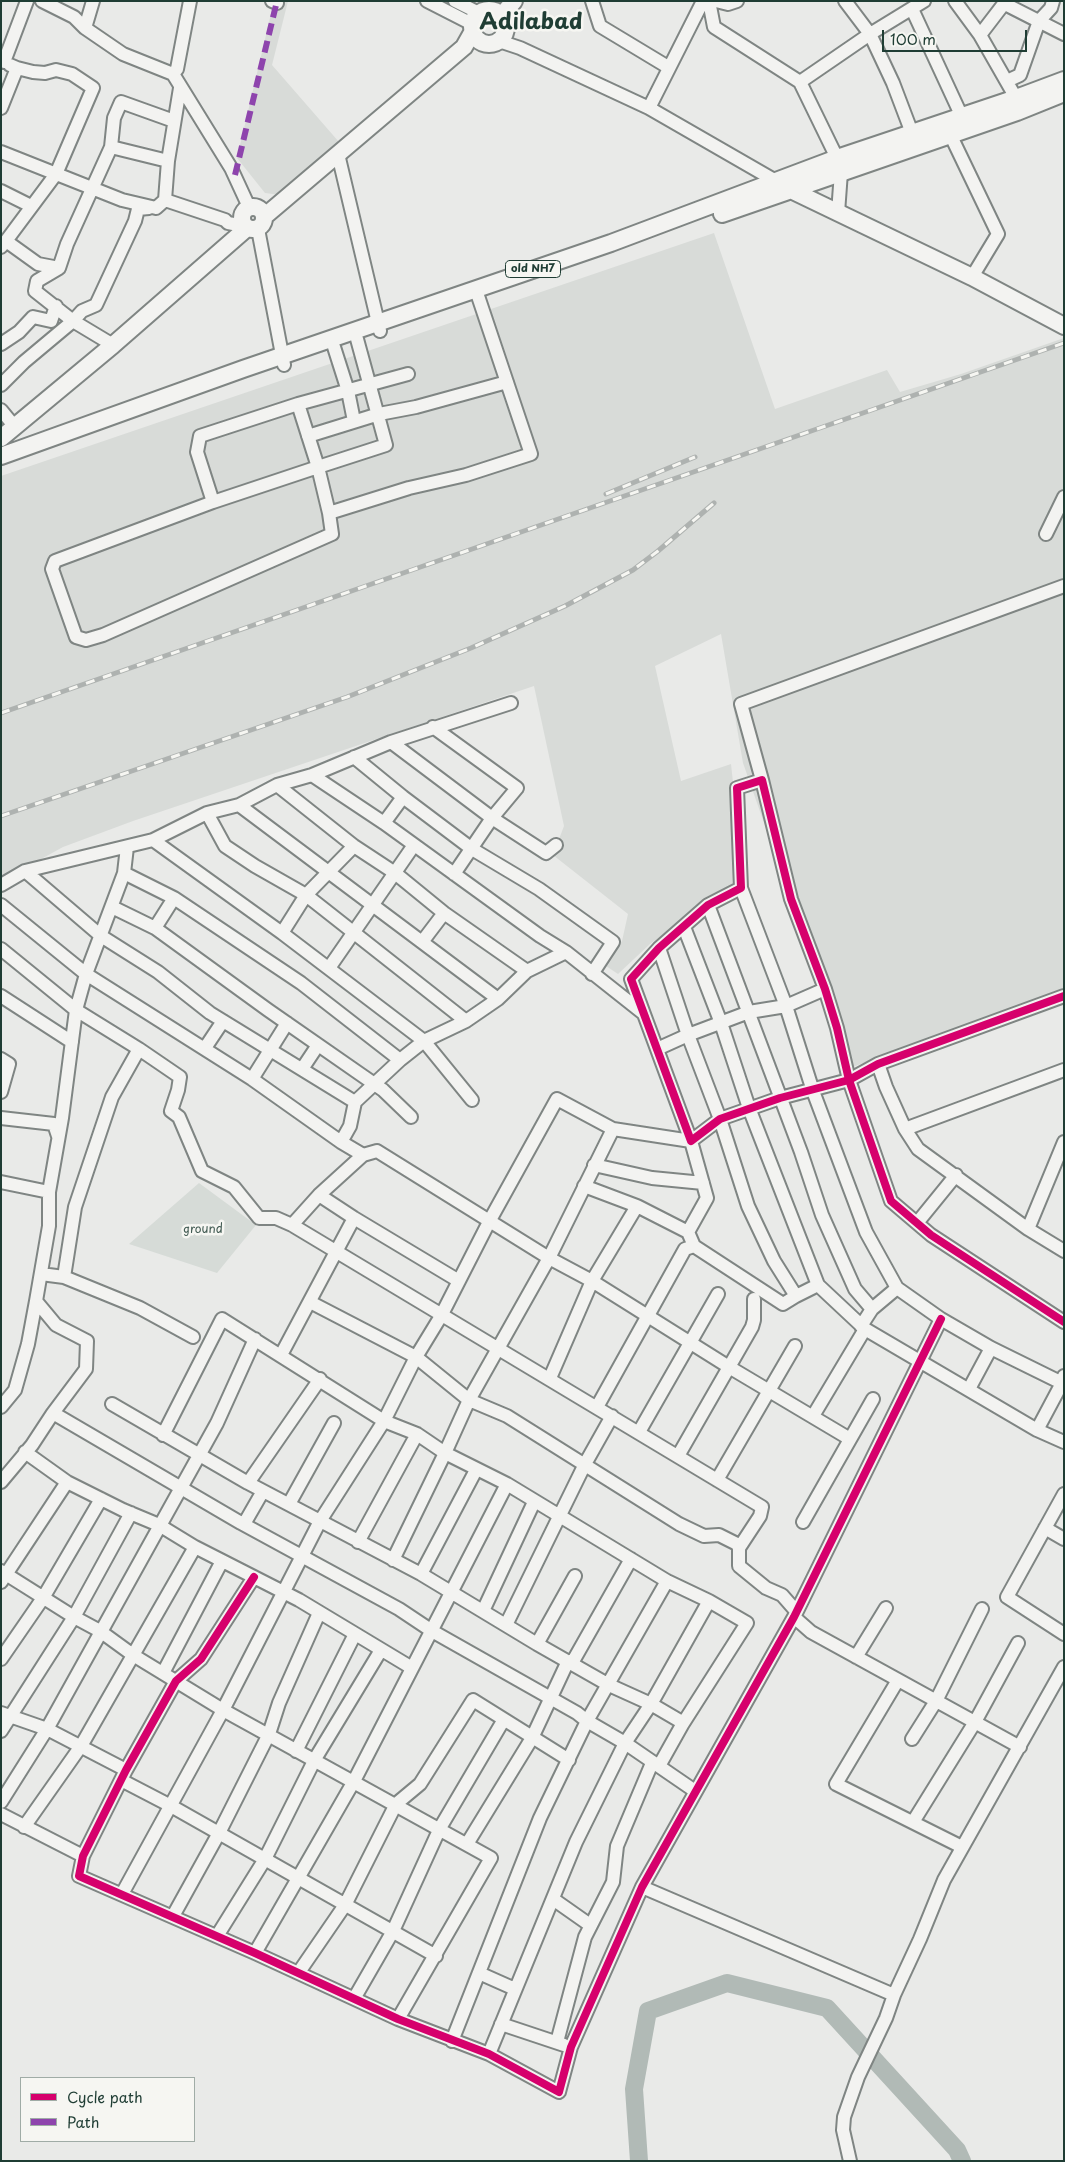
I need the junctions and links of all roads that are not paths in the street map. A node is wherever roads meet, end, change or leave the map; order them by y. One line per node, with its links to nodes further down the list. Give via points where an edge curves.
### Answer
1 (28, 1): 26 (street)
2 (42, 1): 21 (street, via 74,17)
3 (93, 1): 21 (street)
4 (190, 1): 29 (street)
5 (428, 1): 19 (street)
6 (455, 1): 19 (street)
7 (514, 1): 19 (main road)
8 (592, 1): 27 (street, via 600,26)
9 (703, 1): 27 (street)
10 (710, 1): 32 (street, via 714,27)
11 (716, 1): 12 (street, via 728,4)
12 (737, 1)
13 (845, 1): 22 (street)
14 (924, 1): 18 (street)
15 (955, 1): 24 (street)
16 (1053, 1): 20 (street)
17 (1005, 3): 20 (street); 24 (street)
18 (912, 9): 22 (street); 38 (street)
19 (486, 20): 25 (main road, via 505,23); 25 (main road, via 490,44); 44 (main road, via 464,47)
20 (1039, 21): 23 (street); 31 (street, via 1020,74)
21 (85, 28): 29 (street, via 123,54)
22 (870, 34): 32 (street); 41 (street)
23 (1064, 34)
24 (980, 35): 31 (street)
25 (502, 37): 37 (street)
26 (3, 61): 28 (street)
27 (668, 67): 37 (street)
28 (17, 68): 36 (street); 47 (street, via 72,74 93,88)
29 (173, 74): 33 (street)
30 (1064, 80): 35 (main road)
31 (1007, 81): 35 (street)
32 (800, 82): 46 (street)
33 (180, 88): 39 (street); 53 (street, via 231,168)
34 (1064, 94): 40 (main road, Old NH7)
35 (1016, 98): 38 (main road)
36 (1, 108)
37 (649, 108): 48 (street)
38 (962, 117): 41 (main road)
39 (174, 121): 42 (street, via 121,102 114,118); 45 (street)
40 (950, 134): 41 (main road, Old NH7); 58 (street, via 998,234)
41 (915, 139): 46 (main road, Old NH7)
42 (111, 147): 45 (street); 49 (street)
43 (1, 152): 47 (street)
44 (338, 154): 55 (main road); 63 (street)
45 (168, 161): 51 (street)
46 (839, 165): 48 (main road, Old NH7); 54 (street)
47 (56, 174): 49 (street); 52 (street)
48 (784, 186): 54 (main road); 59 (main road, Old NH7); 63 (main road, old NH7, via 467,291)
49 (93, 188): 51 (street, via 122,200); 57 (street)
50 (1, 191): 52 (street)
51 (161, 204): 55 (street, via 228,223); 62 (street, via 138,209 96,305 82,311)
52 (31, 206): 56 (street)
53 (249, 207): 55 (main road, via 260,209)
54 (838, 213): 58 (main road)
55 (254, 225): 66 (main road); 68 (street)
56 (4, 244): 57 (street, via 38,264)
57 (59, 268): 60 (street, via 37,282 35,291)
58 (972, 277): 61 (main road)
59 (478, 296): 63 (main road, Old NH7); 70 (street)
60 (56, 306): 62 (street); 65 (street, via 51,321 33,317 20,332)
61 (1061, 321)
62 (73, 322): 66 (street); 72 (street)
63 (379, 327): 64 (main road, Old NH7); 68 (main road, old NH7)
64 (357, 339): 67 (main road, Old NH7); 71 (street)
65 (1, 344)
66 (114, 345): 78 (main road)
67 (334, 347): 68 (main road, Old NH7); 73 (street)
68 (283, 360): 81 (main road, old NH7); 82 (main road, Old NH7)
69 (408, 374): 71 (street)
70 (507, 382): 76 (street); 86 (street, via 531,454)
71 (371, 384): 73 (street); 76 (street)
72 (1, 385)
73 (348, 391): 74 (street); 77 (street)
74 (298, 404): 79 (street); 85 (street, via 200,436 197,452)
75 (1, 410): 78 (street)
76 (379, 414): 77 (street); 83 (street, via 386,445)
77 (354, 421): 79 (street)
78 (15, 427): 80 (main road)
79 (308, 436): 83 (street)
80 (1, 438)
81 (1, 456)
82 (1, 466)
83 (318, 467): 85 (street); 86 (street)
84 (1064, 497): 87 (street)
85 (213, 502): 86 (street, via 55,561 52,568 76,637 86,640 103,635 329,537 332,532)
86 (329, 513)
87 (1046, 534)
88 (1064, 586): 94 (street, via 741,704)
89 (511, 703): 90 (street)
90 (433, 727): 91 (street); 99 (street, via 517,788)
91 (391, 742): 92 (street); 99 (street)
92 (354, 757): 93 (street); 96 (street)
93 (312, 775): 95 (street); 100 (street)
94 (762, 780): 113 (street, via 736,788); 134 (street, via 791,899)
95 (277, 785): 97 (street); 104 (street)
96 (403, 797): 100 (street); 106 (street)
97 (239, 805): 98 (street); 108 (street)
98 (207, 813): 101 (street); 114 (street, via 225,846)
99 (492, 818): 103 (street, via 546,853); 106 (street)
100 (384, 823): 102 (street)
101 (153, 840): 105 (street); 123 (street)
102 (414, 845): 110 (street); 111 (street)
103 (556, 845)
104 (354, 846): 108 (street); 110 (street)
105 (127, 847): 107 (street); 109 (street)
106 (472, 849): 111 (street); 133 (street, via 539,889 613,942)
107 (25, 871): 112 (street); 125 (street)
108 (329, 872): 114 (street); 117 (street)
109 (124, 873): 115 (street); 119 (street)
110 (395, 873): 117 (street); 120 (street)
111 (454, 874): 129 (street)
112 (1, 885)
113 (741, 888): 118 (street); 138 (street)
114 (306, 895): 123 (street); 124 (street)
115 (174, 898): 122 (street); 155 (street, via 301,983)
116 (1, 905): 132 (street)
117 (374, 905): 124 (street); 126 (street)
118 (708, 905): 121 (street); 140 (street)
119 (112, 907): 122 (street); 125 (street)
120 (444, 913): 126 (street); 131 (street)
121 (684, 927): 127 (street); 145 (street)
122 (155, 928): 144 (street)
123 (282, 933): 130 (street)
124 (353, 934): 130 (street); 143 (street)
125 (101, 936): 132 (street); 142 (street, via 158,972)
126 (422, 942): 137 (street)
127 (659, 948): 141 (street, via 631,979); 146 (street)
128 (1, 949): 139 (street)
129 (566, 952): 131 (street); 133 (street)
130 (328, 968): 147 (street)
131 (527, 971): 137 (street)
132 (86, 974): 139 (street); 150 (street)
133 (592, 974): 141 (street)
134 (825, 989): 138 (street); 160 (street)
135 (1, 996): 148 (street)
136 (1064, 996): 156 (street)
137 (498, 999): 143 (street)
138 (786, 1006): 140 (street); 162 (street)
139 (76, 1010): 148 (street); 151 (street)
140 (750, 1012): 145 (street); 164 (street)
141 (644, 1014): 153 (street)
142 (223, 1021): 150 (street); 152 (street)
143 (466, 1021): 147 (street)
144 (287, 1023): 149 (street); 152 (street)
145 (721, 1023): 146 (street); 167 (street)
146 (688, 1035): 153 (street); 170 (street)
147 (424, 1041): 155 (street); 165 (street)
148 (72, 1042): 173 (street)
149 (318, 1045): 157 (street); 161 (street)
150 (205, 1048): 159 (street)
151 (139, 1049): 189 (street, via 180,1077 171,1111 179,1117 204,1173 234,1186 259,1218 276,1218); 197 (street, via 112,1097 75,1207)
152 (270, 1049): 157 (street); 159 (street)
153 (657, 1049): 174 (street)
154 (1, 1059): 163 (street, via 9,1064)
155 (400, 1060): 161 (street)
156 (878, 1064): 160 (street); 172 (street)
157 (302, 1069): 166 (street)
158 (1064, 1070): 172 (street)
159 (252, 1079): 175 (street)
160 (849, 1080): 162 (street); 188 (street, via 892,1201)
161 (375, 1085): 166 (street); 168 (street)
162 (813, 1091): 164 (street); 201 (street, via 866,1232)
163 (1, 1092)
164 (780, 1098): 167 (street); 207 (street, via 822,1215 855,1289)
165 (472, 1100)
166 (355, 1102): 175 (street, via 350,1126)
167 (749, 1108): 170 (street); 200 (street)
168 (411, 1116)
169 (1, 1118): 173 (street, via 54,1124)
170 (720, 1119): 174 (street); 203 (street, via 748,1206 774,1261)
171 (613, 1129): 174 (street); 178 (street); 187 (street, via 557,1099)
172 (906, 1129): 179 (street, via 918,1149)
173 (58, 1139): 183 (street)
174 (691, 1141): 181 (street)
175 (341, 1142): 177 (street)
176 (1064, 1142): 190 (street)
177 (363, 1155): 184 (street); 187 (street, via 377,1151)
178 (594, 1165): 181 (street, via 652,1178); 182 (street)
179 (956, 1176): 188 (street); 190 (street)
180 (1, 1182): 183 (street)
181 (703, 1183): 191 (street, via 707,1198)
182 (584, 1186): 185 (street); 195 (street)
183 (49, 1192): 196 (street, via 49,1226)
184 (319, 1194): 186 (street); 189 (street)
185 (637, 1206): 191 (street); 199 (street)
186 (354, 1218): 194 (street); 198 (street)
187 (490, 1220): 195 (street); 198 (street)
188 (917, 1223): 211 (street)
189 (292, 1225): 194 (street)
190 (1028, 1229): 193 (street)
191 (688, 1232): 192 (street)
192 (694, 1246): 203 (street, via 783,1304); 208 (street, via 685,1250)
193 (1064, 1251)
194 (336, 1252): 206 (street); 209 (street)
195 (549, 1258): 199 (street); 217 (street)
196 (41, 1274): 197 (street); 205 (street)
197 (64, 1277): 213 (street, via 140,1308)
198 (459, 1281): 209 (street)
199 (592, 1281): 208 (street); 223 (street)
200 (818, 1285): 203 (street); 212 (street)
201 (898, 1288): 207 (street); 210 (street)
202 (718, 1294): 215 (street)
203 (796, 1296)
204 (754, 1299): 222 (street, via 754,1324)
205 (36, 1301): 231 (street, via 15,1390); 233 (street, via 56,1325 87,1341 86,1369)
206 (310, 1302): 219 (street); 220 (street)
207 (872, 1309): 212 (street)
208 (647, 1315): 215 (street); 232 (street)
209 (441, 1316): 217 (street); 220 (street)
210 (941, 1319): 218 (street); 221 (street)
211 (1064, 1322)
212 (863, 1327): 221 (street); 235 (street)
213 (193, 1337)
214 (255, 1339): 219 (street); 241 (street, via 222,1319); 246 (street)
215 (691, 1342): 222 (street); 239 (street)
216 (795, 1346): 227 (street)
217 (497, 1348): 223 (street); 229 (street)
218 (991, 1348): 225 (street); 226 (street)
219 (280, 1355): 224 (street)
220 (416, 1357): 229 (street); 236 (street)
221 (919, 1361): 226 (street); 289 (street)
222 (729, 1367): 227 (street); 247 (street)
223 (550, 1378): 232 (street)
224 (320, 1379): 236 (street); 253 (street)
225 (1063, 1381): 238 (street)
226 (969, 1389): 238 (street)
227 (769, 1390): 235 (street); 250 (street)
228 (873, 1399): 242 (street)
229 (469, 1400): 245 (street); 248 (street, via 507,1416)
230 (112, 1404): 241 (street)
231 (1, 1407)
232 (597, 1407): 234 (street)
233 (52, 1413): 244 (street); 255 (street)
234 (612, 1416): 239 (street); 248 (street)
235 (812, 1416): 242 (street)
236 (384, 1421): 240 (street); 263 (street)
237 (334, 1423): 260 (street)
238 (1037, 1430): 243 (street)
239 (639, 1432): 247 (street)
240 (417, 1434): 245 (street); 269 (street)
241 (164, 1435): 246 (street)
242 (850, 1439): 264 (street)
243 (1064, 1442)
244 (25, 1452): 251 (street); 252 (street)
245 (446, 1453): 249 (street); 274 (street)
246 (198, 1456): 253 (street); 255 (street)
247 (678, 1456): 250 (street)
248 (585, 1464): 262 (street); 271 (street, via 679,1524 704,1536 720,1536)
249 (476, 1470): 254 (street); 276 (street)
250 (717, 1480): 271 (street, via 762,1507 760,1516)
251 (1, 1482)
252 (67, 1482): 258 (street); 277 (street)
253 (248, 1483): 256 (street)
254 (507, 1484): 259 (street); 281 (street)
255 (180, 1488): 265 (street); 266 (street)
256 (263, 1491): 260 (street); 265 (street)
257 (1064, 1494): 267 (street)
258 (100, 1499): 261 (street); 283 (street)
259 (534, 1502): 262 (street); 287 (street)
260 (289, 1504): 263 (street)
261 (131, 1514): 266 (street); 290 (street)
262 (560, 1517): 273 (street); 291 (street)
263 (320, 1521): 269 (street); 272 (street)
264 (803, 1522)
265 (244, 1524): 272 (street)
266 (159, 1525): 270 (street); 292 (street)
267 (1045, 1528): 268 (street); 295 (street, via 1007,1597)
268 (1064, 1539)
269 (358, 1542): 274 (street)
270 (195, 1547): 275 (street); 299 (street)
271 (739, 1548): 289 (street, via 739,1566 766,1588 782,1595)
272 (302, 1557): 282 (street); 293 (street, via 399,1609)
273 (631, 1559): 280 (street); 302 (street)
274 (393, 1560): 276 (street)
275 (222, 1561): 279 (street); 305 (street)
276 (422, 1574): 281 (street)
277 (3, 1575): 283 (street)
278 (575, 1576): 297 (street)
279 (254, 1577): 282 (street); 307 (street, via 201,1659)
280 (666, 1581): 284 (street); 308 (street)
281 (451, 1590): 287 (street); 293 (street)
282 (284, 1593): 288 (street); 312 (street)
283 (43, 1598): 290 (street); 301 (street)
284 (708, 1601): 311 (street); 317 (street, via 747,1623)
285 (886, 1608): 300 (street)
286 (982, 1609): 310 (street)
287 (484, 1612): 291 (street)
288 (319, 1613): 294 (street); 320 (street, via 279,1703)
289 (795, 1614): 300 (street, via 808,1630); 332 (street)
290 (74, 1617): 292 (street); 313 (street)
291 (506, 1625): 297 (street)
292 (100, 1631): 299 (street); 318 (street)
293 (432, 1631): 304 (street); 309 (street)
294 (356, 1634): 298 (street); 326 (street)
295 (1064, 1634)
296 (1018, 1643): 316 (street)
297 (537, 1644): 302 (street)
298 (380, 1650): 304 (street); 327 (street)
299 (133, 1655): 305 (street); 324 (street)
300 (856, 1657): 306 (street)
301 (1, 1659)
302 (570, 1662): 308 (street); 309 (street)
303 (1064, 1667): 325 (street)
304 (412, 1668): 331 (street)
305 (163, 1673): 307 (street)
306 (898, 1680): 310 (street); 337 (street, via 836,1784)
307 (176, 1681): 312 (street); 330 (street)
308 (609, 1686): 311 (street); 315 (street)
309 (550, 1699): 315 (street); 321 (street)
310 (936, 1701): 316 (street); 322 (street)
311 (651, 1704): 317 (street); 323 (street)
312 (224, 1710): 320 (street); 335 (street)
313 (6, 1715): 318 (street); 319 (street)
314 (502, 1720): 321 (street); 334 (street, via 473,1700 420,1784); 339 (street)
315 (587, 1721): 323 (street); 328 (street)
316 (975, 1722): 325 (street); 337 (street)
317 (682, 1725): 329 (street)
318 (47, 1729): 324 (street); 333 (street)
319 (1, 1732)
320 (269, 1734): 326 (street); 340 (street)
321 (532, 1738): 328 (street); 341 (street)
322 (912, 1739)
323 (625, 1743): 329 (street); 348 (street, via 576,1842)
324 (81, 1746): 330 (street); 338 (street)
325 (1020, 1747): 342 (street)
326 (296, 1751): 327 (street)
327 (314, 1759): 331 (street); 344 (street)
328 (569, 1760): 357 (street, via 540,1818)
329 (656, 1764): 332 (street); 351 (street, via 617,1846 613,1882)
330 (124, 1775): 335 (street); 343 (street)
331 (354, 1781): 334 (street); 345 (street)
332 (695, 1791): 346 (street)
333 (1, 1802)
334 (396, 1804): 339 (street); 349 (street)
335 (171, 1806): 340 (street); 347 (street)
336 (1, 1814): 338 (street)
337 (913, 1822): 342 (street)
338 (24, 1827): 343 (street)
339 (440, 1828): 341 (street); 352 (street)
340 (219, 1833): 344 (street); 350 (street)
341 (467, 1844): 355 (street, via 491,1858)
342 (962, 1847): 359 (street, via 944,1880)
343 (83, 1856): 347 (street, via 79,1876)
344 (265, 1859): 345 (street); 353 (street)
345 (299, 1878): 349 (street); 354 (street)
346 (642, 1887): 359 (street); 365 (street)
347 (122, 1894): 350 (street)
348 (553, 1899): 351 (street); 358 (street)
349 (345, 1905): 352 (street); 356 (street)
350 (173, 1916): 353 (street)
351 (590, 1925): 364 (street)
352 (393, 1931): 355 (street); 360 (street)
353 (217, 1936): 354 (street)
354 (255, 1953): 356 (street)
355 (436, 1956): 361 (street)
356 (298, 1972): 360 (street)
357 (479, 1973): 358 (street); 363 (street)
358 (515, 1989): 362 (street)
359 (894, 1995): 367 (street, via 844,2117 843,2130)
360 (355, 1998): 361 (street)
361 (398, 2019): 363 (street)
362 (501, 2024): 364 (street); 366 (street)
363 (452, 2041): 366 (street)
364 (557, 2042): 365 (street)
365 (571, 2047): 366 (street, via 559,2092)
366 (489, 2054)
367 (850, 2161)

